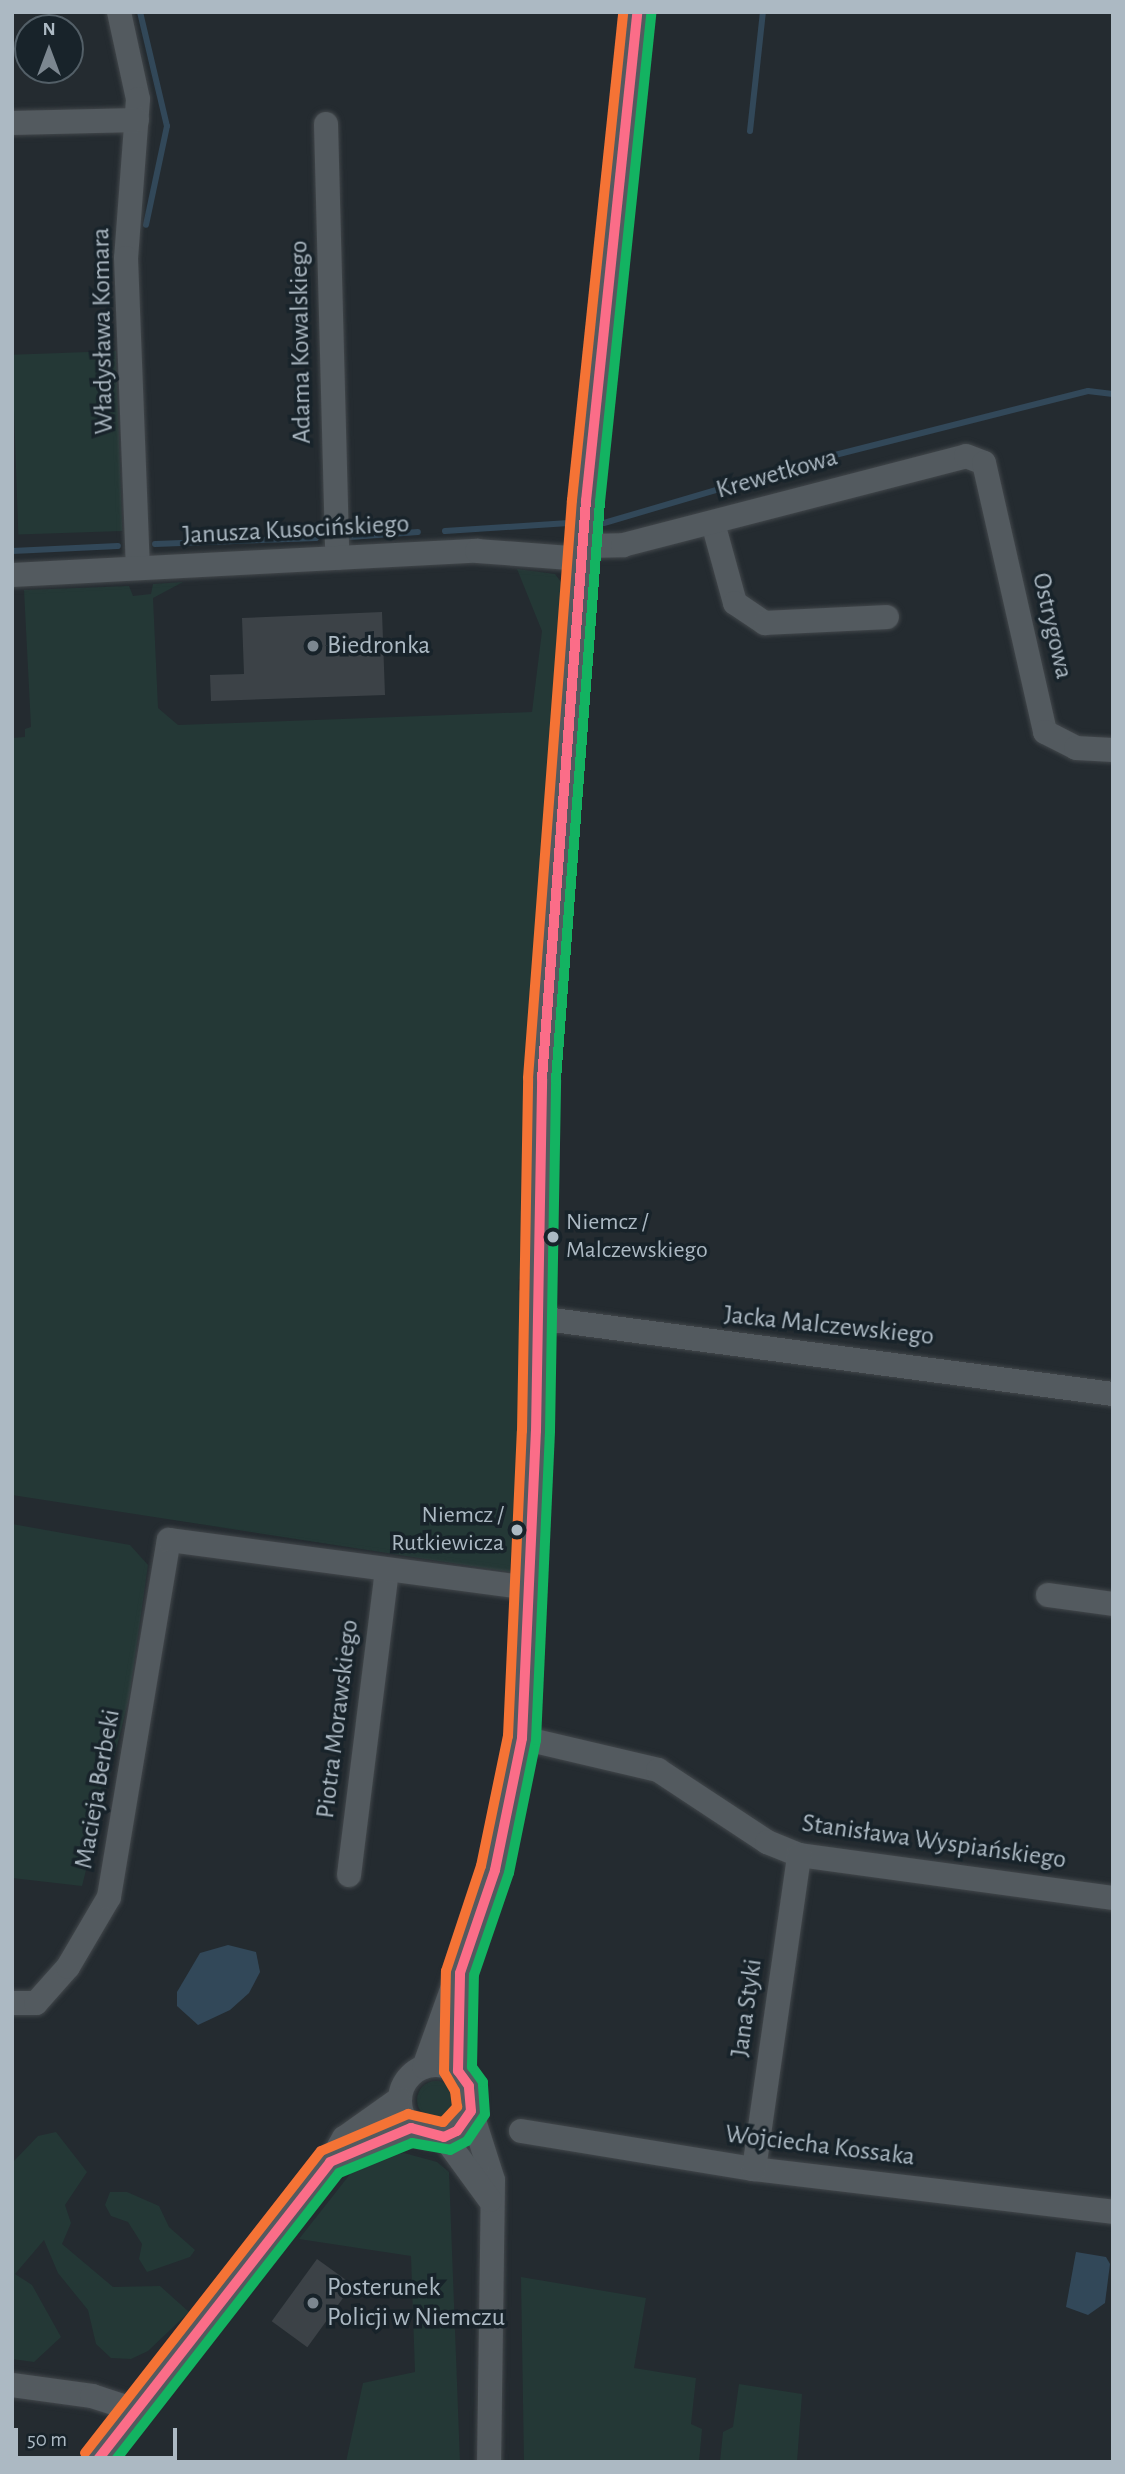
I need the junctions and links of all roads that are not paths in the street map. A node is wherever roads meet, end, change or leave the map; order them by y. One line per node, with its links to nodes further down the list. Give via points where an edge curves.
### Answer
1 (119, 12): 3 (street, Władysława Komara, via 136,74)
2 (637, 12): 8 (street)
3 (138, 120): 4 (street); 10 (street, Władysława Komara, via 126,258)
4 (12, 123)
5 (326, 124): 9 (street, Adama Kowalskiego)
6 (984, 463): 7 (street, Krewetkowa, via 966,456 945,458); 13 (street, Ostrygowa, via 1045,732 1076,748)
7 (713, 523): 8 (street, Krewetkowa); 12 (street, via 735,603 765,623)
8 (583, 553): 9 (street, Janusza Kusocińskiego, via 477,551); 14 (street, via 542,1079)
9 (337, 558): 10 (street, Janusza Kusocińskiego)
10 (138, 568): 11 (street, Janusza Kusocińskiego)
11 (12, 575)
12 (887, 617)
13 (1113, 750)
14 (538, 1318): 15 (street, Jacka Malczewskiego); 17 (street)
15 (1113, 1395)
16 (387, 1570): 17 (street); 22 (street, Piotra Morawskiego); 25 (street, Macieja Berbeki, via 169,1540 109,1897 68,1967 36,2003)
17 (530, 1588): 20 (street)
18 (1048, 1595): 19 (street)
19 (1113, 1605)
20 (522, 1738): 21 (street, Stanisława Wyspiańskiego, via 658,1770 767,1842); 24 (street, via 495,1870)
21 (799, 1855): 23 (street, Stanisława Wyspiańskiego); 34 (street, Jana Styki)
22 (349, 1875)
23 (1113, 1898)
24 (460, 1972): 26 (street); 27 (street)
25 (12, 2003)
26 (424, 2067): 27 (street, via 436,2064); 28 (street, via 406,2079)
27 (458, 2071): 29 (street, via 469,2086)
28 (399, 2099): 30 (street); 33 (street, via 344,2138)
29 (471, 2111): 32 (street, via 457,2131); 35 (street, via 492,2165)
30 (411, 2128): 32 (street); 33 (street)
31 (521, 2130): 34 (street, Wojciecha Kossaka)
32 (444, 2137): 35 (street)
33 (330, 2162): 39 (street)
34 (754, 2169): 36 (street, Wojciecha Kossaka)
35 (490, 2200): 38 (street)
36 (1113, 2212)
37 (12, 2385): 39 (street, via 92,2396)
38 (492, 2407): 41 (street); 42 (street)
39 (135, 2410): 40 (street)
40 (96, 2462)
41 (489, 2462)
42 (500, 2462)

